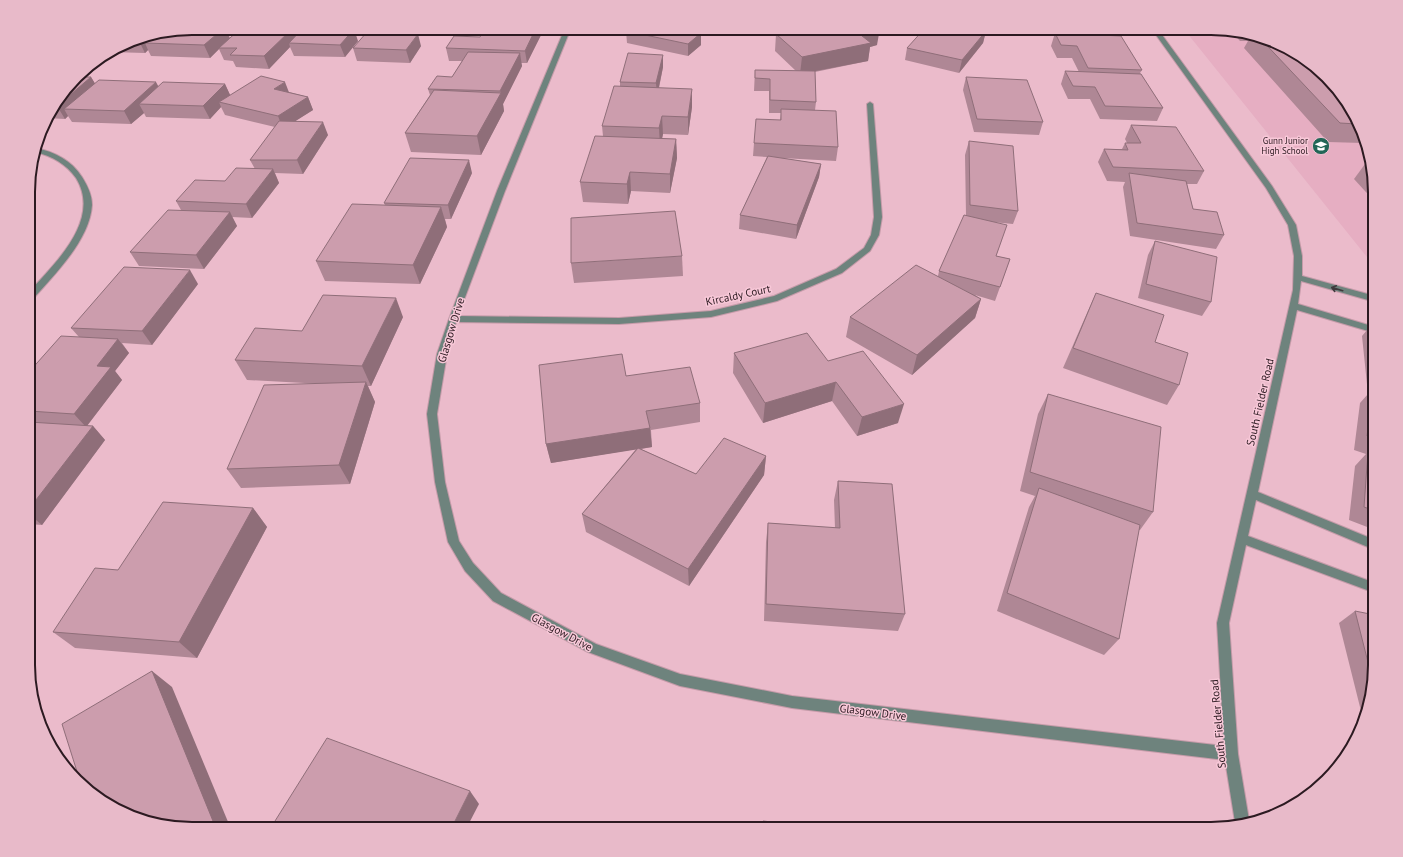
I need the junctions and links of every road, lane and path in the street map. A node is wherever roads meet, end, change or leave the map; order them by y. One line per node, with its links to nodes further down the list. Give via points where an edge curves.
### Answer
1 (565, 35): 9 (street, Glasgow Drive, via 501,191)
2 (1159, 35): 5 (street, South Fielder Road, via 1269,188 1292,225)
3 (870, 104): 9 (street, Kircaldy Court, via 878,217 875,235 867,249 839,271 777,298 711,314 619,321)
4 (40, 151): 6 (street, via 66,162 83,180 88,200 86,220 75,242)
5 (1299, 278): 7 (street, one-way to 5); 8 (street, South Fielder Road)
6 (35, 291)
7 (1368, 297)
8 (1294, 306): 10 (street); 11 (street, South Fielder Road)
9 (453, 319): 15 (street, Glasgow Drive, via 442,354 432,414 440,482 454,542 469,567 497,597 592,648 680,680 792,702)
10 (1368, 328)
11 (1252, 494): 12 (street, South Fielder Road); 13 (street)
12 (1242, 539): 14 (street); 15 (street, South Fielder Road, via 1223,623)
13 (1368, 542)
14 (1368, 585)
15 (1231, 754): 16 (street, South Fielder Road)
16 (1241, 819)

